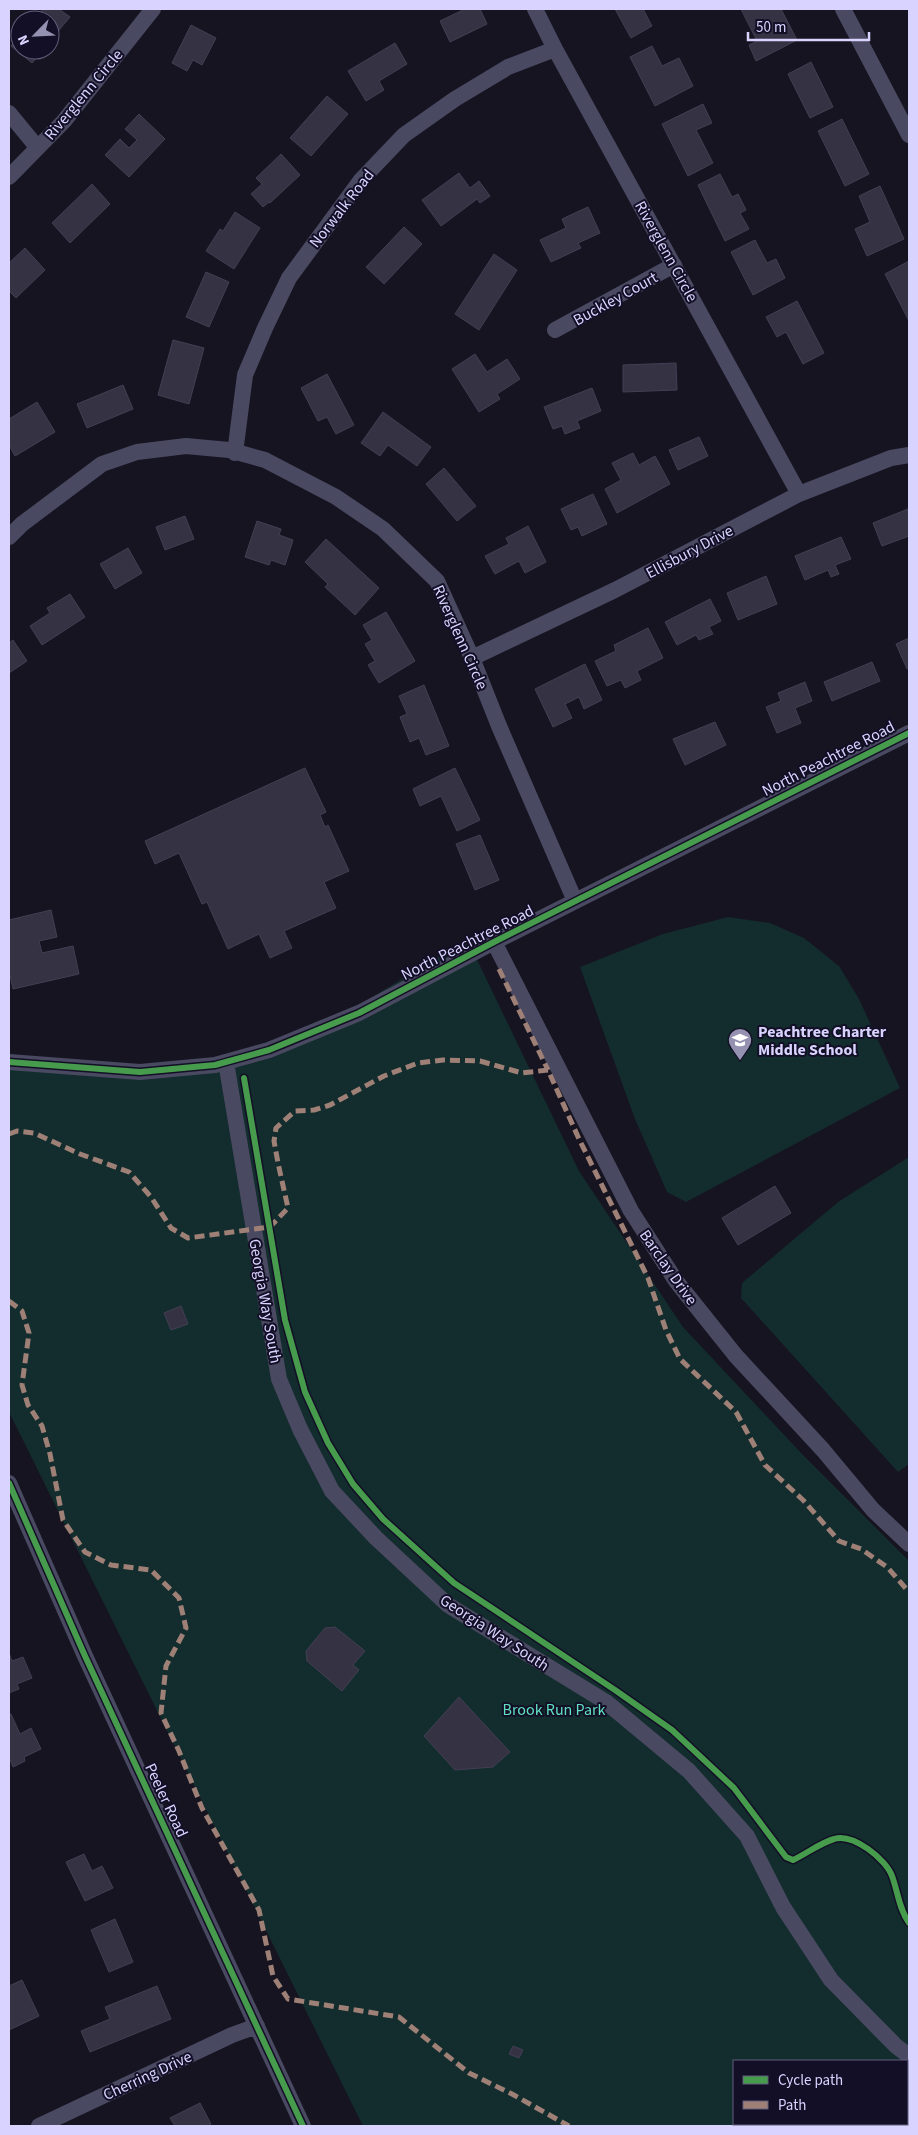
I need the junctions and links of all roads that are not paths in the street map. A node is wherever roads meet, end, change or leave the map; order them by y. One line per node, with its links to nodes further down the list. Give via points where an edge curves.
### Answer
1 (153, 9): 7 (street, Riverglenn Circle, via 64,121)
2 (535, 9): 4 (street, Riverglenn Circle)
3 (843, 9): 6 (street)
4 (555, 49): 9 (street, Riverglenn Circle); 11 (street, Norwalk Road, via 508,67 455,99 404,135 361,180 289,278 265,328 245,375)
5 (9, 113): 7 (street)
6 (909, 135)
7 (38, 147): 8 (street, Riverglenn Circle)
8 (9, 177)
9 (674, 265): 10 (street, Buckley Court); 13 (street, Riverglenn Circle)
10 (555, 330)
11 (235, 453): 14 (street, Riverglenn Circle, via 186,446 137,452 102,464); 15 (street, Riverglenn Circle, via 265,460 336,497 383,529 437,581)
12 (909, 454): 13 (street, Ellisbury Drive)
13 (799, 494): 15 (street, Ellisbury Drive, via 614,590)
14 (9, 537)
15 (472, 658): 17 (street, Riverglenn Circle)
16 (909, 733): 17 (street, North Peachtree Road)
17 (575, 901): 18 (street, North Peachtree Road)
18 (494, 942): 20 (street, North Peachtree Road, via 359,1013 269,1050); 22 (street, Barclay Drive, via 631,1211 676,1282 736,1356 823,1450 873,1510)
19 (9, 1062): 20 (street, North Peachtree Road, via 140,1072)
20 (226, 1062): 24 (street, Georgia Way South, via 279,1379 332,1491 376,1538 448,1605 606,1702 689,1770 747,1836 784,1907 831,1980)
21 (9, 1483): 23 (street, Peeler Road, via 85,1656)
22 (909, 1544)
23 (257, 2026): 25 (street, Cherring Drive); 26 (street, Peeler Road)
24 (909, 2056)
25 (39, 2126)
26 (303, 2126)

